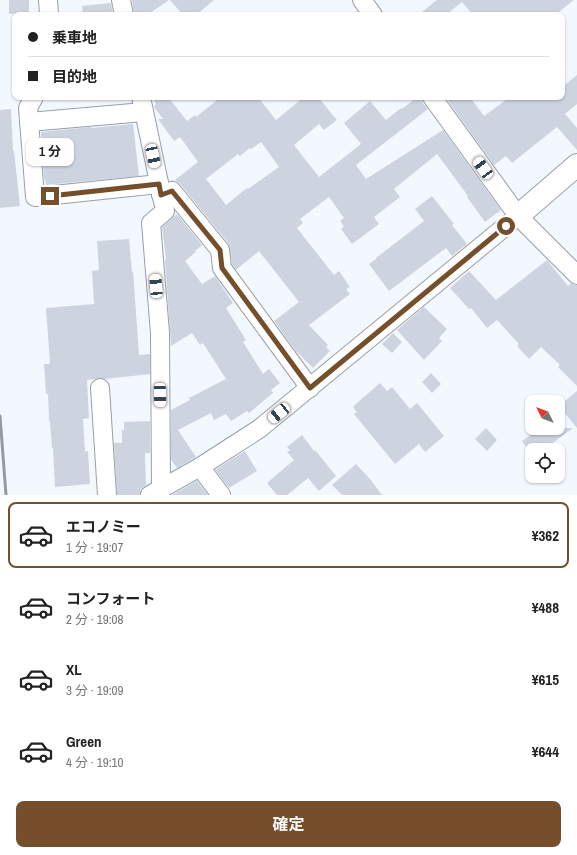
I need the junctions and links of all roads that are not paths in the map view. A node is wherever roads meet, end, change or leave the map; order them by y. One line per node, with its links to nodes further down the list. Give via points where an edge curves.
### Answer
1 (48, 0): 4 (street)
2 (121, 0): 5 (street)
3 (362, 0): 6 (street)
4 (49, 12)
5 (123, 12)
6 (371, 12)
7 (32, 100): 10 (street, via 28,108)
8 (434, 100): 13 (street)
9 (142, 105): 10 (street); 12 (street)
10 (29, 122): 12 (street, via 35,197)
11 (577, 165): 13 (street)
12 (160, 190): 16 (street, via 172,191 220,250 222,268); 18 (street, via 165,211 151,223 160,332)
13 (518, 216): 14 (street); 16 (street)
14 (577, 275)
15 (100, 388): 19 (street)
16 (310, 388): 17 (street, via 259,429)
17 (200, 467): 18 (street); 20 (street)
18 (155, 492)
19 (107, 495)
20 (221, 495)

